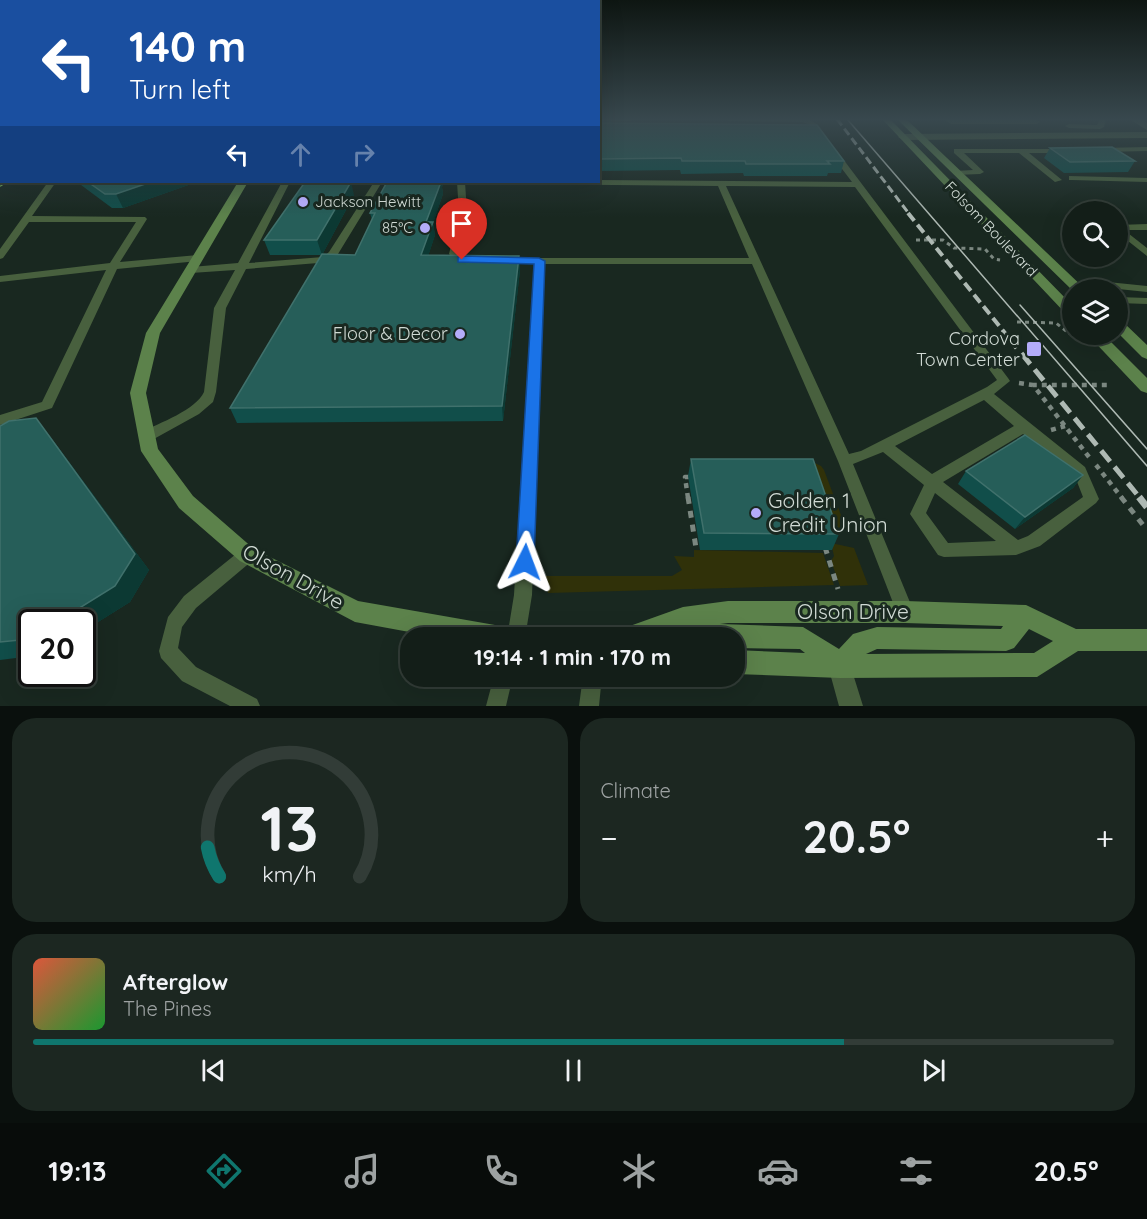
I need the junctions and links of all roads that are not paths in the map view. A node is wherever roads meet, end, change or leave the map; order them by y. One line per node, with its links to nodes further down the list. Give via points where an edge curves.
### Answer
1 (830, 152): 17 (lane)
2 (917, 152): 18 (street, Folsom Boulevard)
3 (936, 152): 6 (street, Folsom Boulevard)
4 (958, 152): 6 (lane, via 980,172)
5 (1022, 152): 8 (lane)
6 (958, 173): 31 (street, Folsom Boulevard)
7 (1072, 178): 9 (lane)
8 (1058, 180)
9 (1147, 180)
10 (51, 183): 19 (lane)
11 (242, 183): 27 (street, Olson Drive)
12 (285, 183): 29 (lane)
13 (377, 183): 29 (lane, via 333,255 326,260)
14 (461, 183): 25 (lane, via 464,213 454,254 462,260)
15 (600, 183): 16 (lane)
16 (722, 184): 17 (lane); 26 (lane)
17 (857, 185): 42 (lane, via 1004,381)
18 (962, 200): 32 (street, via 978,205 1048,275); 37 (street, Folsom Boulevard)
19 (26, 219): 24 (lane); 28 (lane, via 142,219)
20 (1128, 227): 21 (lane)
21 (1147, 227)
22 (1128, 237): 23 (lane)
23 (1147, 253)
24 (0, 256)
25 (539, 261): 26 (lane); 55 (lane, via 524,595)
26 (756, 261): 47 (lane)
27 (194, 264): 28 (lane); 29 (lane); 45 (street, Olson Drive, via 153,333 138,393)
28 (113, 266): 30 (lane); 43 (lane, via 47,405)
29 (242, 267): 45 (lane, via 220,308 206,402)
30 (0, 279)
31 (1069, 279)
32 (1062, 281)
33 (1128, 287): 34 (lane)
34 (1147, 289)
35 (1128, 300): 36 (lane)
36 (1147, 301)
37 (1062, 302)
38 (1128, 335): 40 (street)
39 (1105, 345): 41 (street)
40 (1147, 354)
41 (1147, 387)
42 (985, 394): 44 (lane); 46 (lane)
43 (0, 420)
44 (1024, 427): 48 (lane); 49 (lane, via 1080,471 1091,499 1034,541)
45 (147, 436): 50 (street, Olson Drive, via 150,451 186,501)
46 (884, 445): 47 (lane); 48 (lane)
47 (845, 460): 51 (lane)
48 (933, 481): 49 (lane); 49 (lane, via 918,514 944,550)
49 (1016, 548)
50 (247, 555): 54 (street, Olson Drive, via 355,611); 63 (lane, via 190,602 174,623 168,651 189,674)
51 (905, 612): 52 (street, Olson Drive); 53 (street, Olson Drive, via 728,612)
52 (1026, 616): 57 (street, Olson Drive); 60 (street, via 1006,640 877,638 861,642)
53 (683, 618): 56 (street, Olson Drive); 60 (street, via 709,633 804,638)
54 (445, 627)
55 (518, 627)
56 (657, 627)
57 (1075, 640): 58 (street, Olson Drive); 60 (street, via 1037,665)
58 (1147, 640)
59 (745, 662): 60 (street)
60 (840, 666): 66 (street)
61 (501, 687): 64 (lane)
62 (592, 687): 65 (lane)
63 (250, 706)
64 (496, 706)
65 (589, 706)
66 (851, 706)

